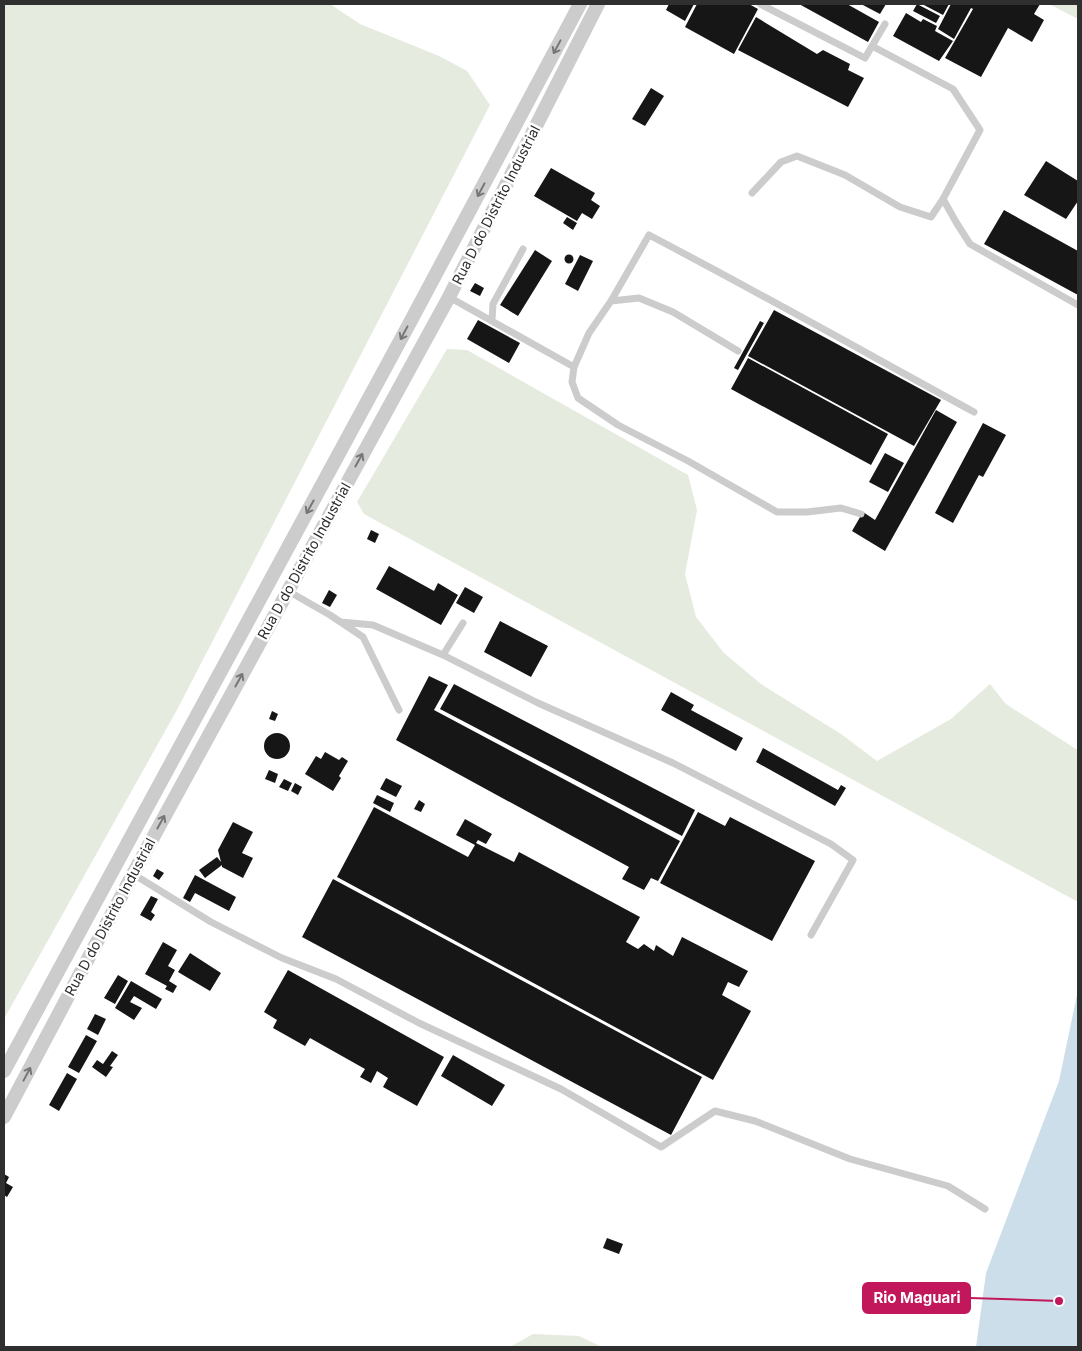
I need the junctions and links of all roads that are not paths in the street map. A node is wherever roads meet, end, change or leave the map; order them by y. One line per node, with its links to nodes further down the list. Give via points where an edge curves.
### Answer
1 (580, 4): 22 (street, Rua D do Distrito Industrial, one-way to 22)
2 (598, 4): 9 (street, Rua D do Distrito Industrial)
3 (760, 4): 5 (lane, via 865,58)
4 (885, 24): 5 (lane)
5 (872, 46): 7 (lane, via 953,89 980,130)
6 (752, 193): 7 (lane, via 781,162 797,156 845,175 900,207 930,217)
7 (943, 199): 11 (lane, via 970,244)
8 (523, 249): 12 (lane, via 492,304)
9 (449, 297): 12 (lane); 17 (street, Rua D do Distrito Industrial, one-way to 9)
10 (611, 301): 13 (lane, via 640,298 673,312); 14 (lane, via 590,333); 15 (lane, via 649,234)
11 (1078, 304)
12 (492, 320): 14 (lane)
13 (738, 351)
14 (574, 367): 16 (lane, via 572,382 578,398 618,425 777,512 841,508)
15 (974, 412)
16 (861, 514)
17 (288, 591): 18 (lane); 23 (street, Rua D do Distrito Industrial, one-way to 17)
18 (341, 622): 20 (lane, via 373,624); 21 (lane, via 363,637)
19 (463, 622): 20 (lane)
20 (443, 654): 24 (lane, via 538,704 673,762 831,844 853,860)
21 (399, 710)
22 (114, 866): 23 (street); 25 (street, Rua D do Distrito Industrial)
23 (133, 874): 26 (street, Rua D do Distrito Industrial, one-way to 23); 27 (lane, via 211,922 561,1089 661,1147 715,1110 755,1121 850,1159 948,1186)
24 (811, 935)
25 (4, 1071)
26 (4, 1116)
27 (985, 1209)

